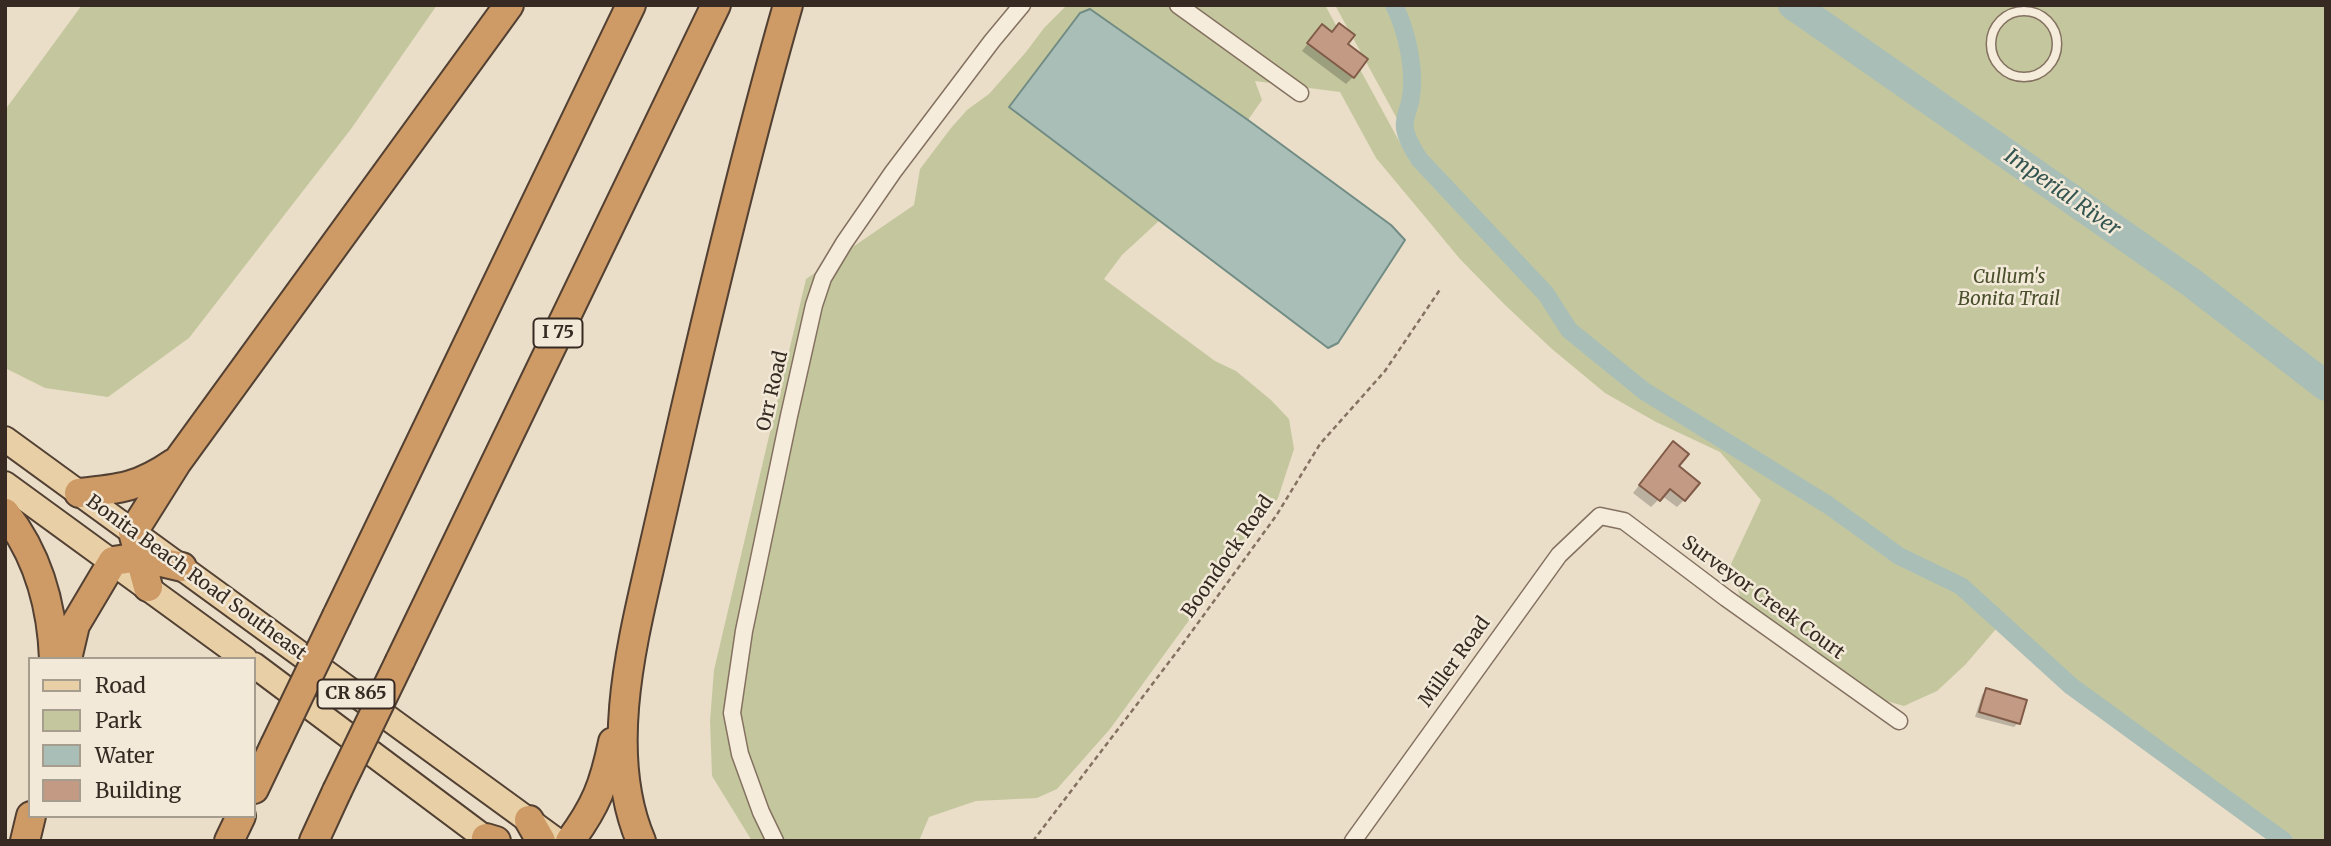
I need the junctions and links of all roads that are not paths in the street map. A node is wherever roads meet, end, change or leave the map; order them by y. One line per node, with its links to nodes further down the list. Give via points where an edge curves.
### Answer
1 (509, 5): 11 (highway)
2 (631, 5): 25 (highway, bridge)
3 (716, 5): 32 (highway, I 75, bridge)
4 (788, 5): 19 (highway, via 725,240)
5 (1022, 5): 36 (street, Orr Road, via 844,243 823,278 814,306 747,617 732,713 740,754)
6 (1178, 5): 9 (street)
7 (2012, 5): 8 (lane)
8 (2010, 15): 8 (lane, via 1994,32 1993,54 1998,64 2016,76 2046,69 2057,51 2054,30 2039,15)
9 (1300, 93)
10 (5, 439): 13 (main road, Bonita Beach Road Southeast)
11 (177, 462): 13 (highway, via 138,484); 16 (highway)
12 (5, 484): 16 (main road, Bonita Beach Road Southeast)
13 (79, 492): 16 (main road, Bonita Beach Road Southeast)
14 (5, 513): 20 (highway, via 41,581)
15 (1600, 516): 24 (street, Surveyor Creek Court, via 1624,521); 37 (street, Miller Road, via 1559,555)
16 (129, 550): 17 (highway); 18 (highway); 21 (highway, via 75,625)
17 (182, 567): 28 (main road, Bonita Beach Road Southeast / CR 865)
18 (148, 587): 22 (main road, Bonita Beach Road Southeast)
19 (633, 639): 34 (highway, via 604,784); 35 (highway, via 624,763)
20 (54, 657)
21 (67, 657)
22 (242, 657)
23 (256, 667): 29 (main road, Bonita Beach Road Southeast / CR 865)
24 (1899, 721)
25 (256, 785)
26 (31, 818): 30 (highway)
27 (240, 818): 31 (highway)
28 (535, 830): 33 (main road, Bonita Beach Road Southeast / CR 865)
29 (490, 840)
30 (25, 841)
31 (229, 841)
32 (314, 841)
33 (557, 841)
34 (570, 841)
35 (641, 841)
36 (775, 841)
37 (1353, 841)

